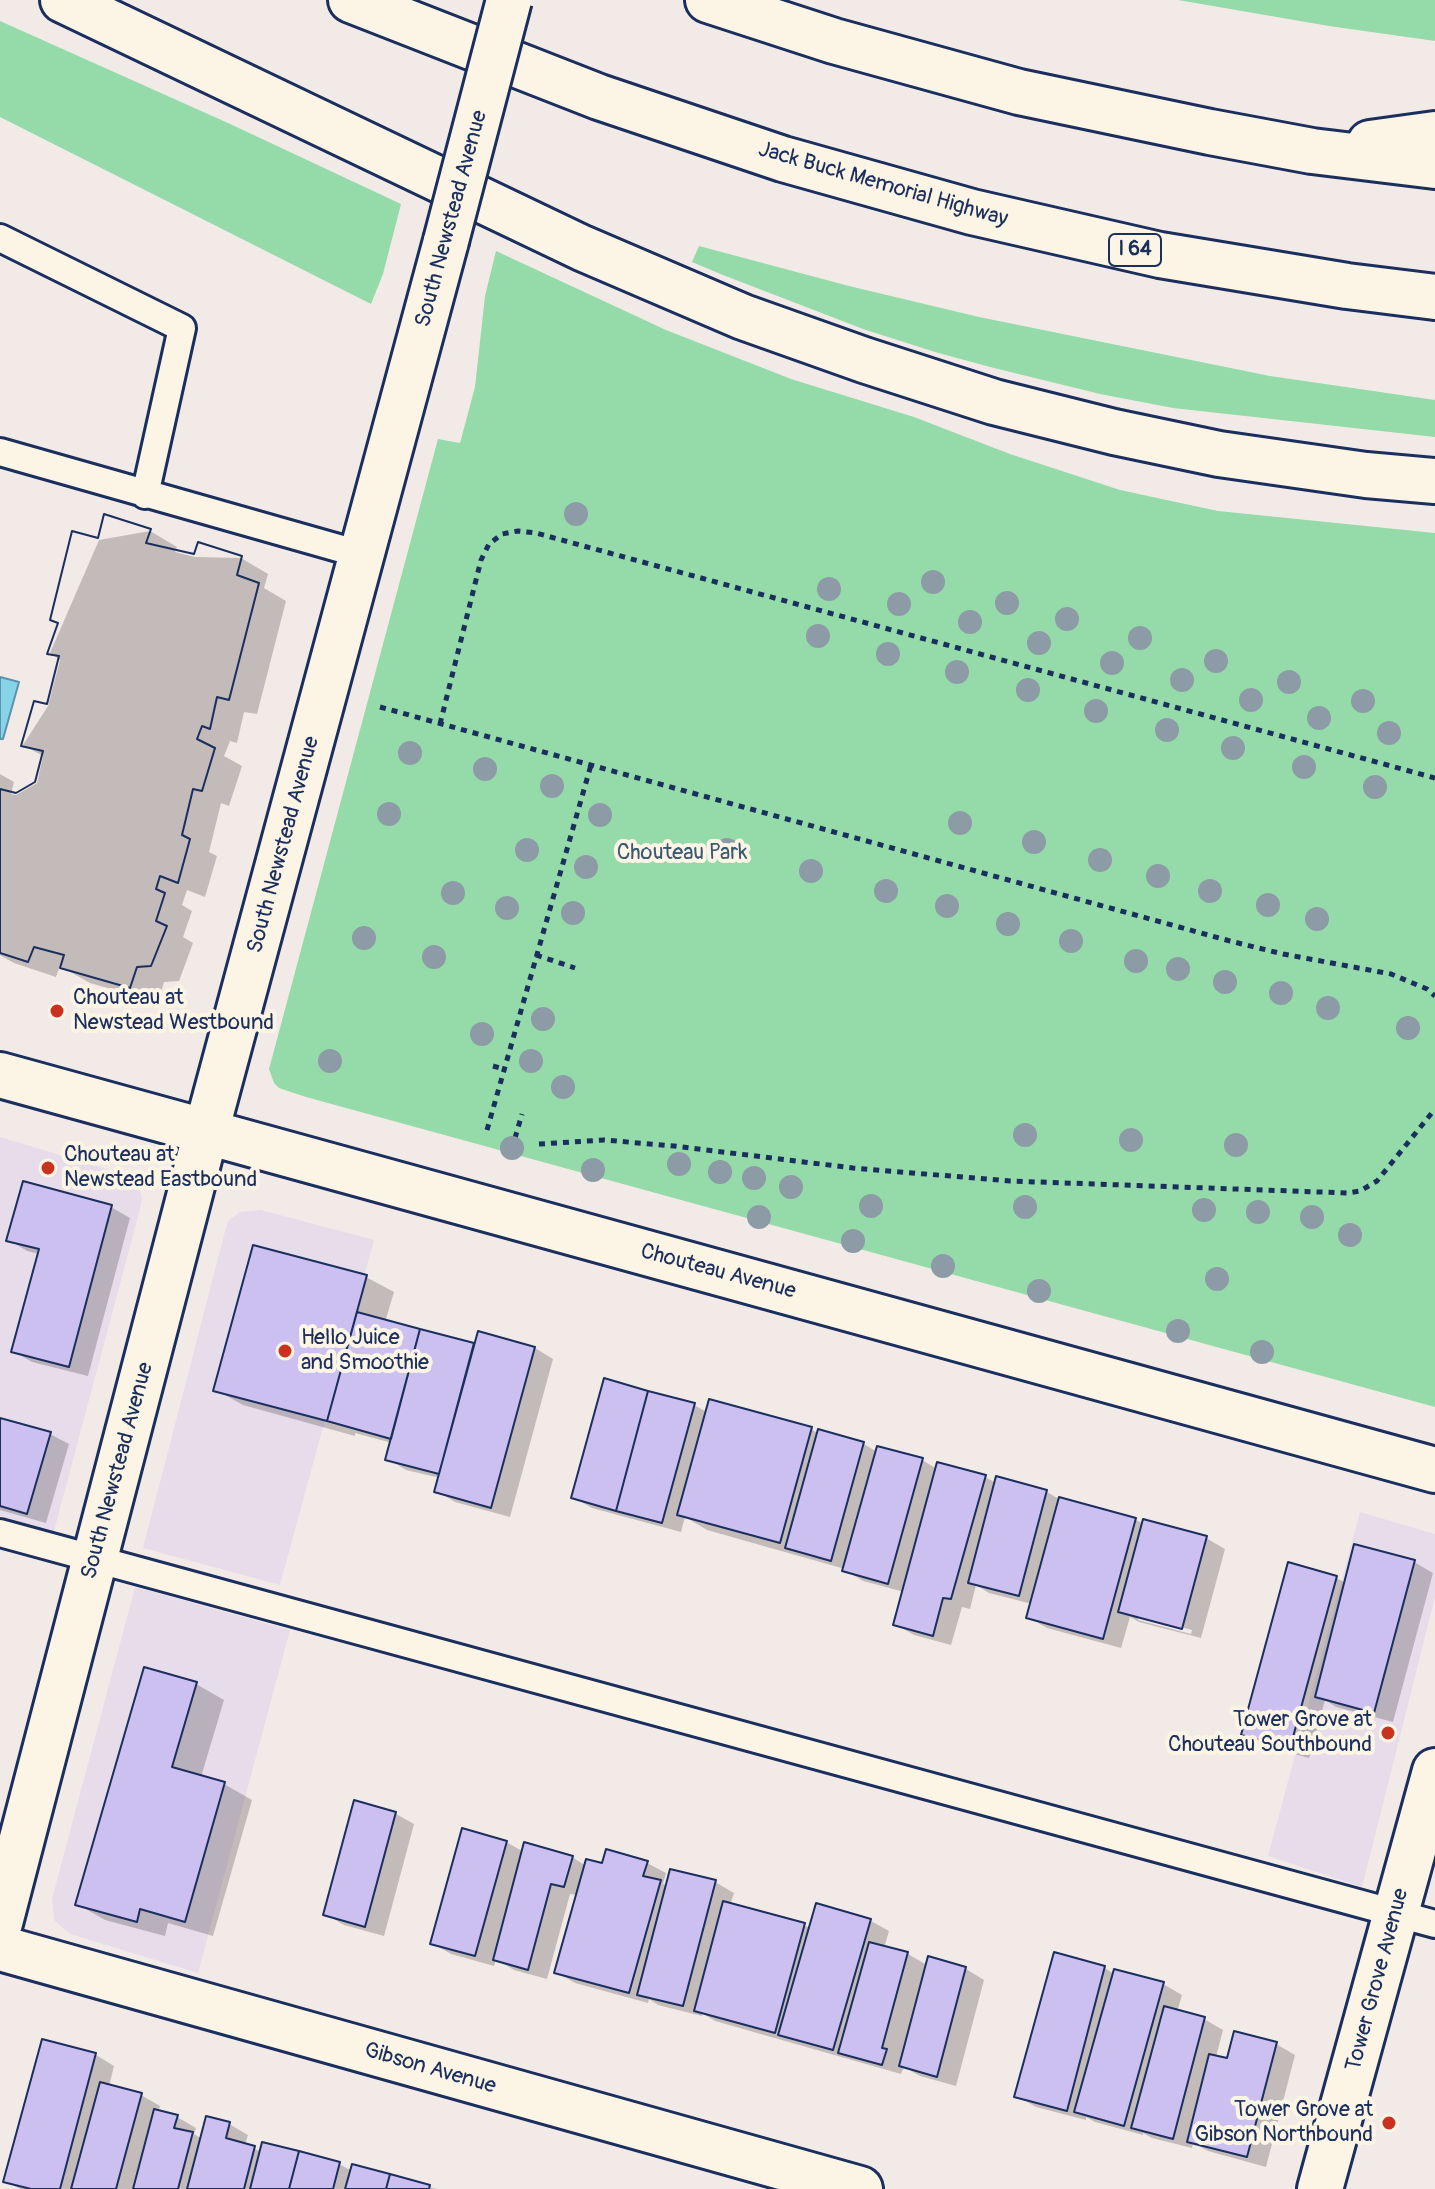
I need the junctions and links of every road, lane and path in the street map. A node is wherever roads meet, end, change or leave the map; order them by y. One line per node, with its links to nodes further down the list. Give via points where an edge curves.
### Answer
1 (63, 0): 11 (main road, via 582,248 743,317 864,360 994,402 1129,436 1219,454)
2 (351, 0): 9 (main road, Jack Buck Memorial Highway / I 64, via 599,97 783,159 972,212 1160,255)
3 (509, 0): 13 (main road, South Newstead Avenue, bridge)
4 (708, 0): 6 (main road, via 1019,92)
5 (1435, 134): 6 (main road)
6 (1312, 151): 7 (main road)
7 (1435, 166)
8 (0, 238): 12 (lane, via 182,328)
9 (1435, 297)
10 (0, 452): 12 (lane)
11 (1435, 481)
12 (145, 495): 13 (lane)
13 (363, 555): 27 (main road, South Newstead Avenue)
14 (380, 707): 15 (path)
15 (440, 724): 16 (path); 17 (path, via 481,560 489,544 518,531)
16 (591, 765): 18 (path); 20 (path, via 1230,941 1391,974)
17 (1435, 778)
18 (536, 955): 19 (path); 22 (path)
19 (575, 968)
20 (1435, 996)
21 (493, 1066): 22 (path)
22 (504, 1069): 26 (path)
23 (0, 1075): 27 (main road, Chouteau Avenue)
24 (1435, 1109): 29 (path, via 1377,1181 1348,1193 1010,1181 604,1140)
25 (522, 1114): 28 (path)
26 (487, 1130)
27 (206, 1132): 30 (main road, Chouteau Avenue); 32 (main road, South Newstead Avenue)
28 (515, 1138)
29 (539, 1144)
30 (1435, 1470)
31 (0, 1533): 32 (lane)
32 (96, 1559): 34 (lane); 35 (main road, South Newstead Avenue)
33 (1435, 1771): 34 (main road, Tower Grove Avenue)
34 (1416, 1919): 38 (main road, Tower Grove Avenue)
35 (0, 1923)
36 (0, 1948): 37 (main road, Gibson Avenue)
37 (860, 2189)
38 (1320, 2189)

